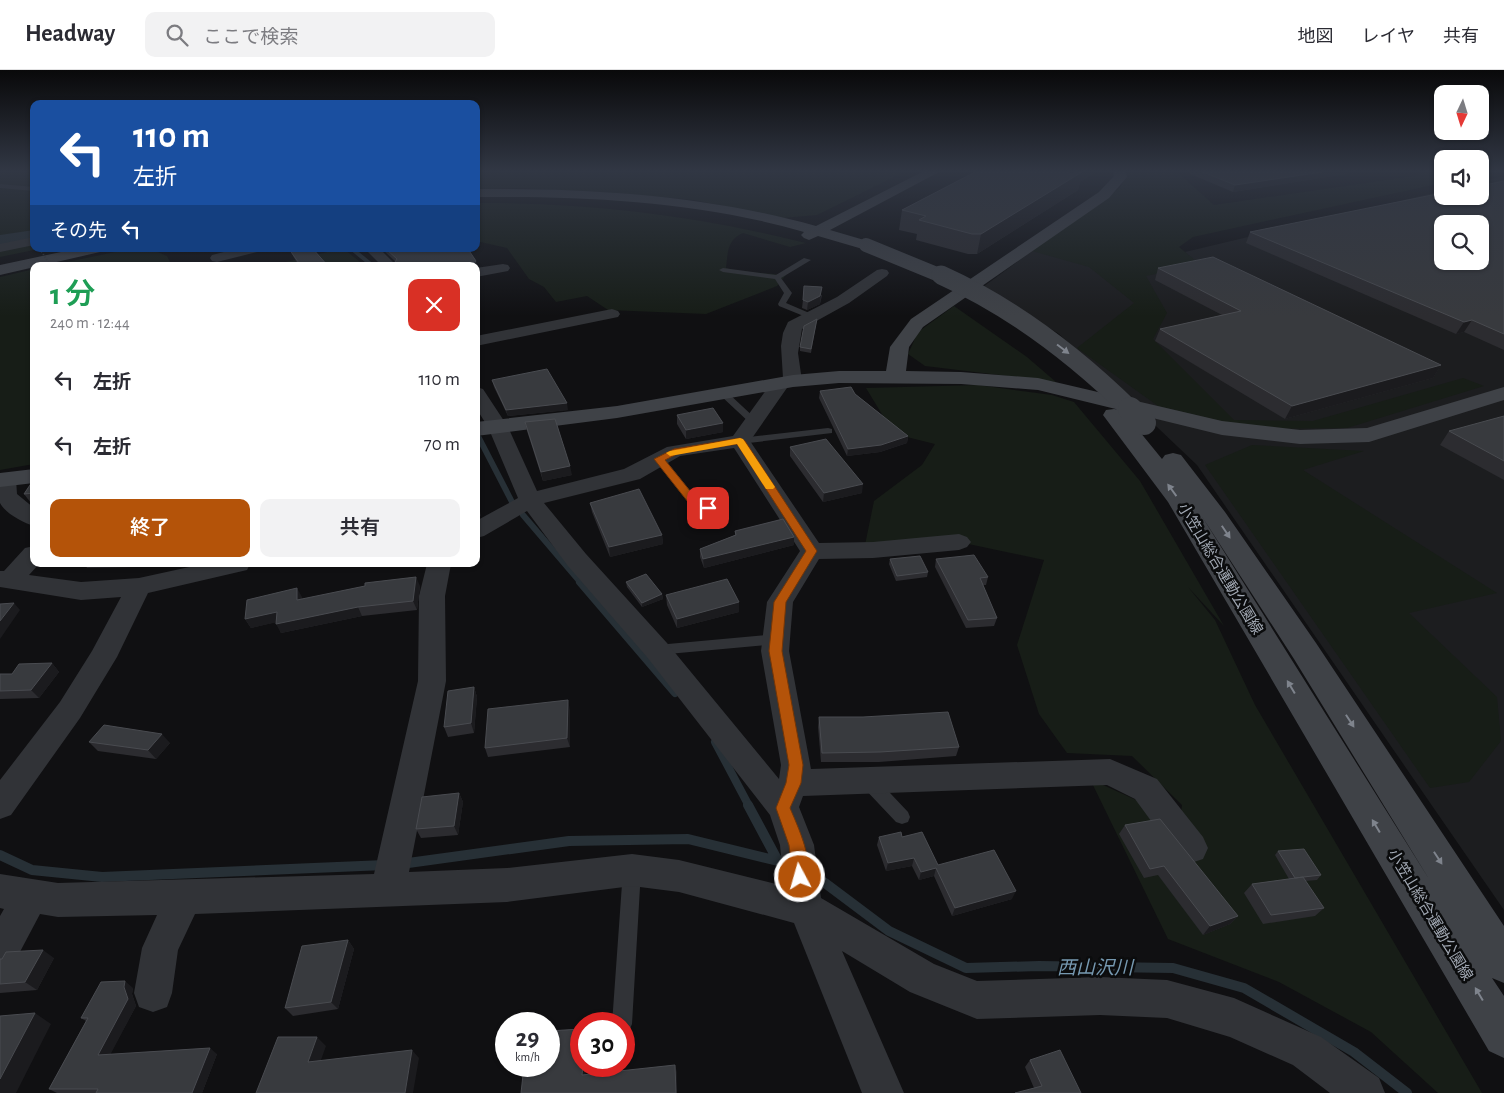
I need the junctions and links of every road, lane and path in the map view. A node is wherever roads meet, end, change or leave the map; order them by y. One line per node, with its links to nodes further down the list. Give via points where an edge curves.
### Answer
1 (739, 220): 5 (main road)
2 (766, 220): 5 (main road)
3 (838, 220): 5 (main road)
4 (1068, 220): 28 (main road, via 917,323 904,336 896,351)
5 (812, 233): 7 (main road, 小笠山総合運動公園線)
6 (30, 242): 8 (street)
7 (860, 247): 63 (main road, 小笠山総合運動公園線, one-way to 63, bridge, via 913,262 988,298 1072,355 1144,423 1216,518 1305,651); 66 (main road, 小笠山総合運動公園線, one-way to 7, via 1180,501 1114,415 1079,379 996,316)
8 (0, 248)
9 (55, 252): 18 (main road)
10 (81, 252): 15 (main road)
11 (240, 252): 13 (street)
12 (375, 252): 16 (street)
13 (216, 258)
14 (807, 260): 24 (lane)
15 (36, 262)
16 (386, 262)
17 (30, 263): 20 (main road)
18 (0, 264)
19 (503, 268): 22 (street)
20 (0, 270)
21 (723, 270): 24 (lane)
22 (480, 272)
23 (882, 273): 26 (street)
24 (777, 277): 26 (lane, via 788,293 782,304)
25 (612, 314): 27 (street)
26 (811, 317): 29 (street, via 794,326 789,340)
27 (480, 340)
28 (896, 377): 29 (main road, via 839,377); 30 (main road, via 1038,384 1222,428 1300,437 1369,435)
29 (787, 382): 31 (main road); 35 (street)
30 (1504, 393)
31 (724, 394): 33 (main road); 35 (lane)
32 (480, 406): 33 (street)
33 (487, 428): 39 (street)
34 (828, 430): 35 (lane)
35 (747, 432): 36 (street, via 674,451); 44 (street)
36 (659, 459): 39 (street, via 632,474); 40 (lane, via 696,504)
37 (30, 478): 38 (main road)
38 (3, 490): 41 (street, via 14,505)
39 (530, 500): 42 (street); 51 (street)
40 (720, 511)
41 (30, 516)
42 (480, 529)
43 (959, 542): 44 (street, via 874,550)
44 (812, 551): 50 (street, via 780,602)
45 (30, 557): 48 (street)
46 (218, 567): 49 (street)
47 (438, 567): 58 (street, via 432,596 432,681)
48 (5, 579): 49 (street, via 81,592)
49 (139, 587): 54 (street, via 103,657 70,710)
50 (777, 639): 51 (lane); 53 (street, via 775,651 796,765)
51 (657, 650): 53 (street)
52 (868, 781): 53 (street); 55 (lane); 56 (street, via 1110,772 1146,789)
53 (788, 795): 61 (street)
54 (0, 806)
55 (902, 817)
56 (1191, 848)
57 (632, 870): 58 (street, via 507,885); 61 (street); 65 (lane)
58 (389, 885): 60 (street)
59 (15, 894): 60 (street, via 58,900); 62 (street)
60 (185, 897): 64 (street, via 160,948)
61 (804, 901): 67 (street); 68 (street, via 923,979 977,1000 1100,996 1167,999 1234,1018 1307,1051)
62 (0, 952)
63 (1504, 962)
64 (153, 993)
65 (623, 1012)
66 (1504, 1036)
67 (882, 1093)
68 (1364, 1093)

